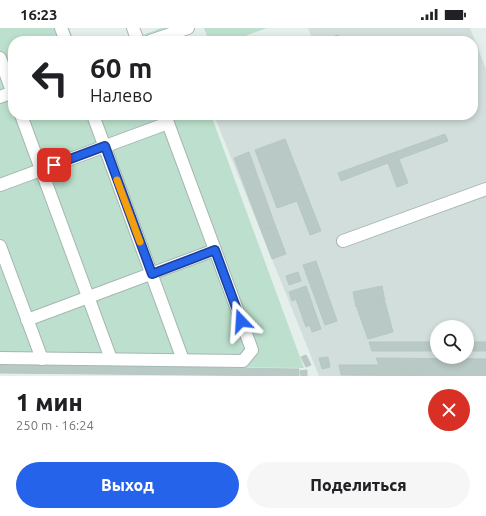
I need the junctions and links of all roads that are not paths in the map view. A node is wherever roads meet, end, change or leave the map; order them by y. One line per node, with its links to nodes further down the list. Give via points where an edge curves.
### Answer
1 (188, 28): 2 (lane)
2 (165, 36)
3 (0, 58): 4 (lane)
4 (8, 80)
5 (23, 120): 10 (lane)
6 (95, 120): 9 (lane)
7 (165, 120): 9 (lane)
8 (167, 120): 15 (lane)
9 (105, 146): 10 (lane); 16 (lane)
10 (41, 170): 11 (lane); 17 (lane)
11 (0, 185)
12 (486, 189): 13 (lane)
13 (343, 241)
14 (0, 246): 18 (lane)
15 (215, 250): 16 (lane); 22 (lane, via 252,350 243,361)
16 (152, 274): 17 (lane); 22 (lane)
17 (88, 297): 18 (lane); 21 (lane)
18 (27, 320): 20 (lane)
19 (0, 358): 20 (lane)
20 (42, 359): 21 (lane)
21 (111, 359): 22 (lane)
22 (183, 360)

